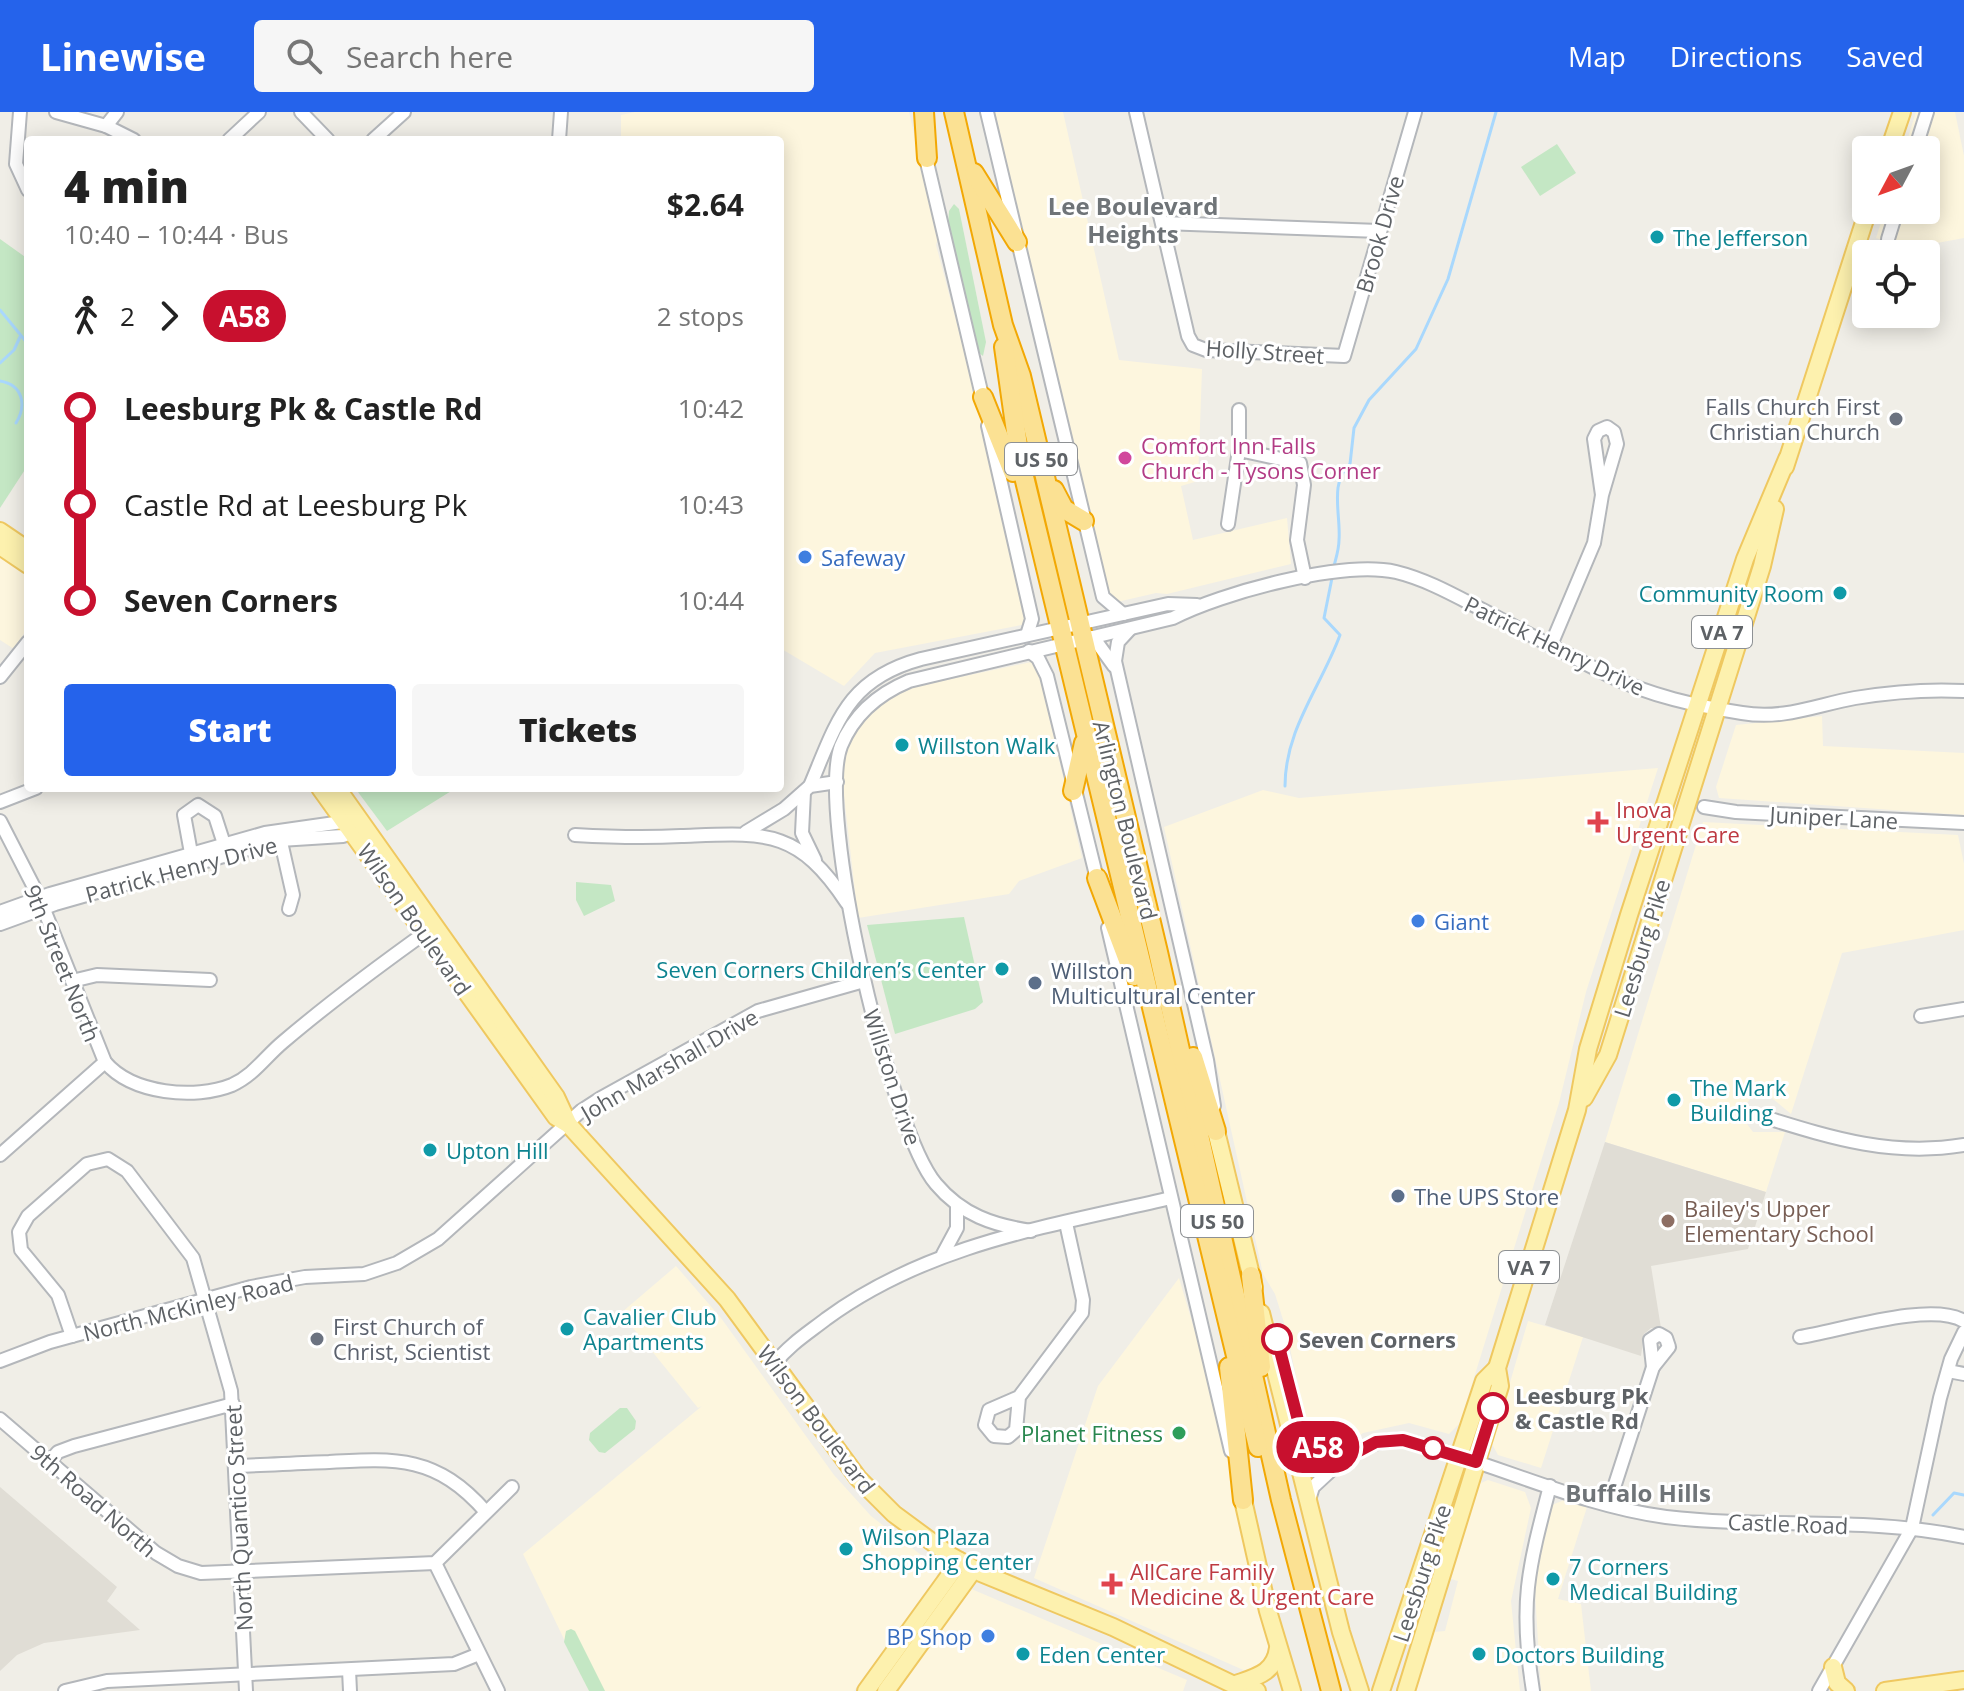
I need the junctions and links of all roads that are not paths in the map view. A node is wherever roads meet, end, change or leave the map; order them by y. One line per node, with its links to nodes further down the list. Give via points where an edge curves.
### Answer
1 (20, 112): 26 (street, via 16,164)
2 (56, 112): 16 (street)
3 (117, 112): 16 (street)
4 (259, 112): 18 (street)
5 (301, 112): 19 (street)
6 (404, 112): 20 (street)
7 (561, 112): 21 (street)
8 (914, 112): 25 (street)
9 (924, 112): 25 (highway)
10 (954, 112): 24 (highway, Arlington Boulevard / US 50)
11 (987, 112): 32 (street)
12 (1136, 112): 27 (street)
13 (1415, 112): 30 (street, Brook Drive)
14 (1902, 112): 22 (main road)
15 (1927, 112): 23 (street)
16 (106, 126): 17 (street)
17 (126, 136)
18 (233, 136)
19 (324, 136)
20 (377, 136)
21 (559, 136)
22 (1894, 136)
23 (1919, 136)
24 (964, 154): 32 (highway); 33 (highway, Arlington Boulevard / US 50)
25 (927, 158): 35 (street)
26 (24, 181)
27 (1163, 223): 30 (street); 34 (street, Holly Street, via 1190,340 1206,350)
28 (1863, 224): 38 (main road, Leesburg Pike / VA 7)
29 (1893, 224): 31 (street)
30 (1379, 231): 34 (street, Brook Drive)
31 (1888, 239)
32 (1017, 242): 41 (street)
33 (1003, 325): 39 (highway, Arlington Boulevard / US 50); 44 (highway, Arlington Boulevard / US 50, via 1005,377)
34 (1344, 356)
35 (983, 397): 44 (highway); 53 (street, via 1032,619)
36 (1239, 410): 37 (street)
37 (1239, 450): 42 (street); 48 (street, via 1300,463 1304,485 1297,540)
38 (1787, 459): 61 (main road, Leesburg Pike / VA 7, via 1745,559); 62 (main road, Leesburg Pike / VA 7, via 1762,566)
39 (1041, 460): 41 (highway, via 1064,509); 49 (highway, Arlington Boulevard / US 50)
40 (1602, 495): 40 (street, via 1617,444 1607,427 1594,439); 55 (street, via 1594,543)
41 (1085, 523): 49 (highway, via 1069,543); 51 (street, via 1103,597)
42 (1228, 524)
43 (0, 531): 46 (main road)
44 (1039, 531): 54 (highway, Arlington Boulevard / US 50)
45 (0, 546): 47 (main road)
46 (24, 547)
47 (24, 562)
48 (1305, 578): 50 (street, Patrick Henry Drive); 55 (street, Patrick Henry Drive, via 1349,569 1411,576)
49 (1072, 594): 54 (highway, Arlington Boulevard / US 50)
50 (1198, 605): 51 (street, Patrick Henry Drive, via 1168,604); 52 (street, Patrick Henry Drive, via 1173,618)
51 (1123, 614): 54 (street, Patrick Henry Drive)
52 (1132, 627): 54 (street, Patrick Henry Drive); 59 (street, via 1116,651)
53 (1027, 635): 54 (street, Patrick Henry Drive); 65 (street, Patrick Henry Drive, via 903,664 877,677 842,711)
54 (1076, 635): 57 (street, Patrick Henry Drive); 59 (street, via 1112,661); 63 (highway, Arlington Boulevard / US 50); 89 (highway, Arlington Boulevard / US 50)
55 (1551, 645): 61 (street, Patrick Henry Drive, via 1629,684)
56 (24, 647): 58 (street)
57 (1029, 651): 64 (street, Patrick Henry Drive, via 886,690 851,726 840,748); 66 (street, via 1047,676)
58 (0, 677)
59 (1120, 682): 100 (street, via 1212,1087)
60 (1964, 691): 62 (street, Patrick Henry Drive, via 1857,698 1790,715)
61 (1698, 704): 62 (street, Patrick Henry Drive); 97 (main road, Leesburg Pike / VA 7, via 1588,1049)
62 (1717, 708): 97 (main road, Leesburg Pike / VA 7, via 1608,1055)
63 (1085, 736): 66 (highway); 96 (highway, Arlington Boulevard / US 50)
64 (837, 782): 65 (street); 80 (street, Patrick Henry Drive)
65 (807, 789): 75 (street); 81 (street, Patrick Henry Drive, via 802,833)
66 (1073, 791): 82 (street)
67 (26, 792): 70 (street)
68 (324, 792): 74 (main road, Wilson Boulevard)
69 (339, 792): 74 (main road, Wilson Boulevard)
70 (0, 802)
71 (1704, 807): 73 (street, Juniper Lane)
72 (0, 821): 83 (street, 9th Street North)
73 (1964, 823)
74 (355, 825): 76 (street, Patrick Henry Drive); 88 (main road, Wilson Boulevard)
75 (746, 832): 77 (street, Patrick Henry Drive); 81 (street, Patrick Henry Drive, via 784,842)
76 (279, 835): 78 (street, Patrick Henry Drive); 83 (street, Patrick Henry Drive); 85 (street, via 293,895)
77 (575, 835)
78 (224, 844): 79 (street, Patrick Henry Drive); 79 (street, Patrick Henry Drive, via 215,816 198,805 184,815)
79 (191, 853): 83 (street, Patrick Henry Drive)
80 (843, 860): 81 (street); 84 (street, Patrick Henry Drive)
81 (816, 863): 84 (street, Patrick Henry Drive)
82 (1097, 878): 96 (highway); 104 (street)
83 (41, 902): 86 (street, Patrick Henry Drive); 87 (street, Patrick Henry Drive); 91 (street, 9th Street North)
84 (849, 906): 92 (street, Willston Drive)
85 (289, 909)
86 (0, 912)
87 (0, 924)
88 (430, 929): 95 (street, via 232,1084 172,1092 141,1083); 99 (main road, Wilson Boulevard, via 556,1097)
89 (1158, 952): 100 (highway); 123 (highway, Arlington Boulevard / US 50)
90 (210, 980): 91 (street, via 97,975)
91 (72, 981): 95 (street, 9th Street North)
92 (864, 981): 99 (street, John Marshall Drive, via 787,1000 728,1026 601,1098); 105 (street, Willston Drive, via 918,1155)
93 (1964, 1009): 94 (street)
94 (1921, 1016)
95 (105, 1062): 102 (street)
96 (1176, 1100): 103 (highway, Arlington Boulevard / US 50)
97 (1577, 1110): 126 (main road, Leesburg Pike / VA 7, via 1497,1368 1484,1381)
98 (1764, 1117): 101 (street, via 1866,1147 1920,1151)
99 (569, 1125): 110 (street, North McKinley Road, via 438,1239 397,1263 364,1274 278,1281); 116 (main road, Wilson Boulevard, via 727,1299)
100 (1216, 1131): 109 (main road)
101 (1964, 1145)
102 (0, 1155)
103 (1197, 1195): 131 (highway, via 1230,1372); 158 (highway, Arlington Boulevard / US 50)
104 (1171, 1198): 106 (street); 131 (street)
105 (957, 1205): 107 (street, Willston Drive, via 992,1223); 108 (street, via 957,1228)
106 (1066, 1223): 107 (street); 120 (street, via 1084,1306)
107 (1031, 1231): 108 (street)
108 (943, 1254): 116 (street, via 849,1302)
109 (1251, 1276): 123 (highway); 124 (main road)
110 (207, 1300): 113 (street, North McKinley Road); 113 (street, via 186,1247 126,1170 109,1159 87,1164 19,1230 21,1249 58,1295); 121 (street, North Quantico Street)
111 (1964, 1321): 114 (street, via 1952,1315 1925,1315)
112 (1964, 1332): 118 (street)
113 (72, 1336): 115 (street, North McKinley Road)
114 (1800, 1337)
115 (0, 1361)
116 (775, 1363): 138 (main road, Wilson Boulevard, via 873,1495)
117 (1653, 1367): 133 (street)
118 (1948, 1371): 119 (street); 135 (street)
119 (1964, 1374)
120 (1019, 1397)
121 (233, 1404): 127 (street, via 74,1446); 128 (street, North Quantico Street)
122 (0, 1419): 127 (street, 9th Road North)
123 (1265, 1422): 159 (highway, Arlington Boulevard / US 50)
124 (1296, 1454): 125 (street, via 1315,1462); 132 (main road)
125 (1343, 1459): 126 (street, Castle Road, via 1390,1438); 132 (street, via 1313,1487)
126 (1468, 1459): 129 (street, Castle Road); 142 (main road, Leesburg Pike / VA 7); 162 (main road, Leesburg Pike / VA 7)
127 (50, 1461): 139 (street, 9th Road North, via 166,1561 198,1572)
128 (236, 1466): 134 (street, via 409,1462 452,1480); 139 (street, North Quantico Street)
129 (1550, 1486): 133 (street, Castle Road); 163 (street, via 1525,1588)
130 (512, 1487): 134 (street)
131 (1243, 1500): 140 (main road)
132 (1309, 1503): 145 (main road)
133 (1609, 1503): 135 (street, Castle Road, via 1667,1517)
134 (486, 1512): 137 (street)
135 (1912, 1528): 136 (street, Castle Road); 143 (street)
136 (1964, 1537)
137 (435, 1563): 139 (street, 9th Road North); 141 (street)
138 (967, 1565): 149 (main road, Wilson Boulevard); 154 (main road); 155 (main road)
139 (242, 1572): 146 (street, North Quantico Street)
140 (1278, 1646): 149 (main road, via 1268,1671); 157 (main road)
141 (479, 1654): 144 (street, via 454,1664); 153 (street)
142 (1393, 1658): 145 (main road, via 1374,1677); 161 (main road, Leesburg Pike / VA 7)
143 (1833, 1667): 164 (street); 165 (main road, via 1837,1683)
144 (349, 1670): 146 (street); 152 (street)
145 (1352, 1670): 160 (main road)
146 (246, 1675): 148 (street); 151 (street, North Quantico Street)
147 (1964, 1680): 166 (main road)
148 (150, 1685): 150 (street, via 100,1682)
149 (1238, 1688): 156 (main road, Wilson Boulevard)
150 (65, 1691)
151 (246, 1691)
152 (350, 1691)
153 (498, 1691)
154 (866, 1691)
155 (886, 1691)
156 (1257, 1691)
157 (1292, 1691)
158 (1318, 1691)
159 (1331, 1691)
160 (1360, 1691)
161 (1381, 1691)
162 (1406, 1691)
163 (1533, 1691)
164 (1819, 1691)
165 (1846, 1691)
166 (1885, 1691)

